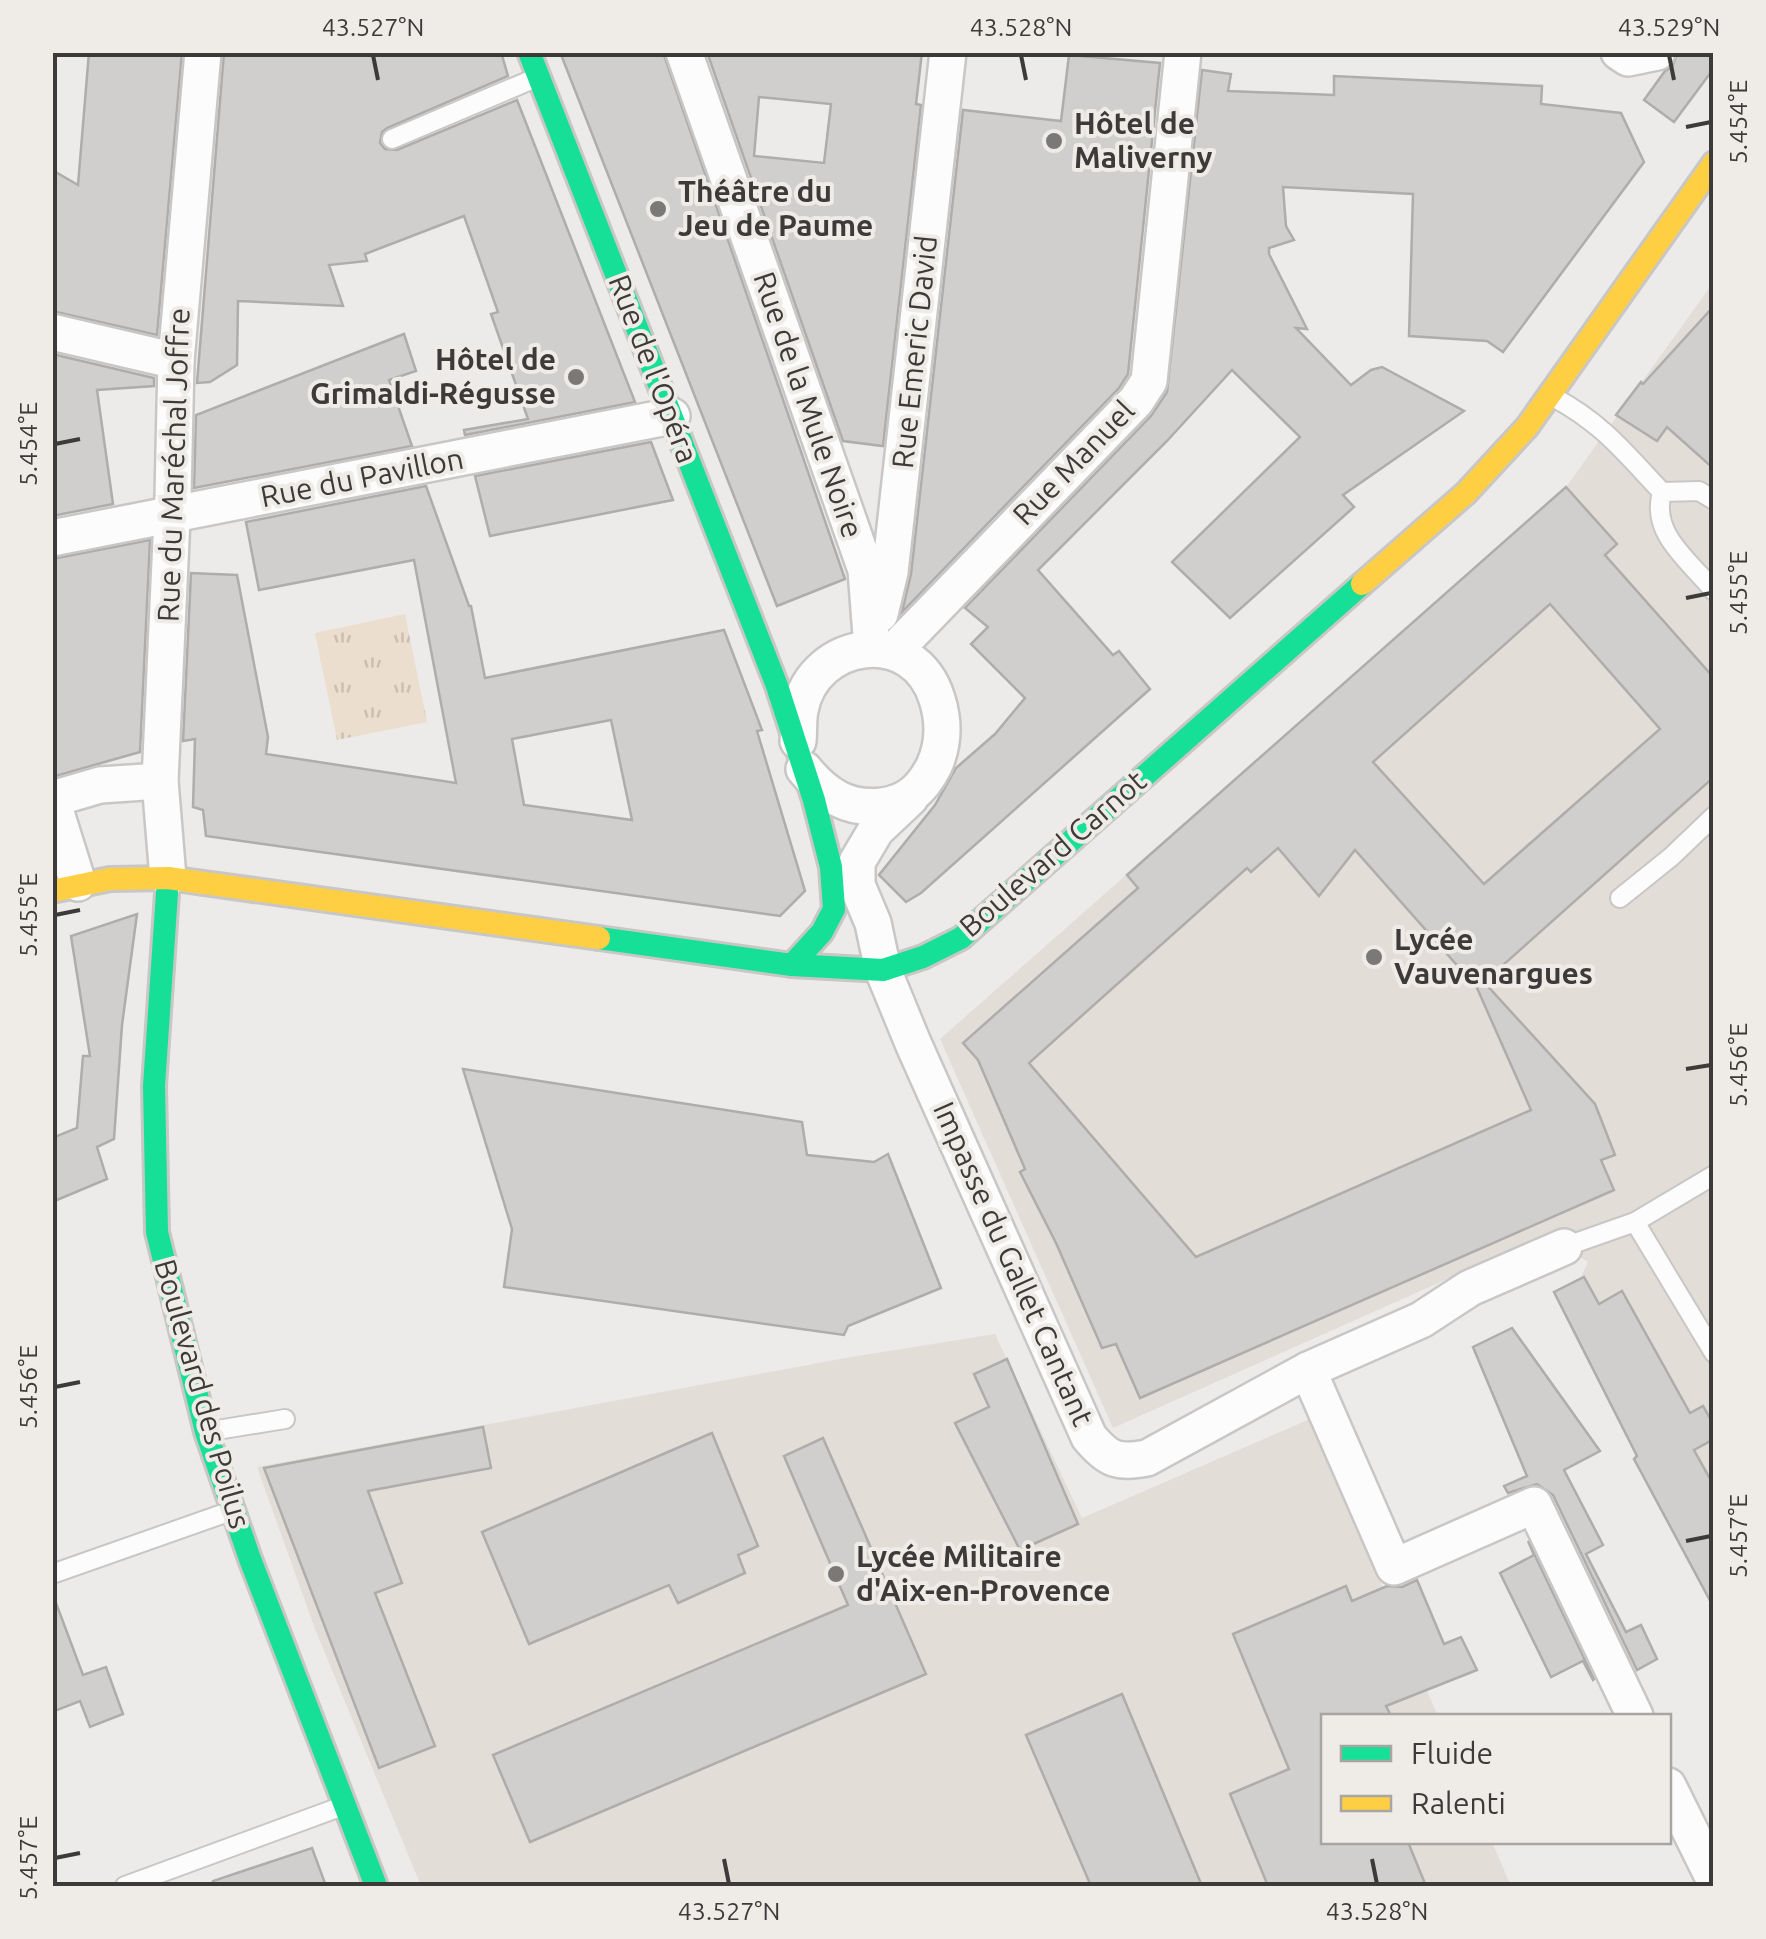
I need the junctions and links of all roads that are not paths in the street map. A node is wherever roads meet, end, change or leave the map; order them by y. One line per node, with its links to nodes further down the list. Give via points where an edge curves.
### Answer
1 (203, 52): 12 (street, Rue du Maréchal Joffre)
2 (529, 52): 8 (street, Rue de l'Opéra)
3 (684, 52): 20 (street, Rue de la Mule Noire, via 866,570)
4 (948, 52): 20 (street, Rue Emeric David)
5 (1182, 52): 20 (street, Rue Manuel, via 1148,381 1136,401)
6 (1619, 52): 7 (street, via 1628,58)
7 (1657, 52)
8 (538, 77): 9 (lane); 14 (street, Rue de l'Opéra)
9 (392, 139)
10 (1714, 162): 13 (street, Boulevard Carnot)
11 (52, 332): 12 (street)
12 (176, 361): 17 (street, Rue du Maréchal Joffre)
13 (1550, 395): 15 (lane, via 1596,424); 30 (street, Boulevard Carnot, via 1466,492 961,938)
14 (672, 416): 17 (street, Rue du Pavillon); 21 (street, Rue de l'Opéra)
15 (1662, 492): 16 (lane, via 1699,490); 19 (lane, via 1662,531)
16 (1714, 500)
17 (173, 515): 18 (street, Rue du Pavillon); 22 (street, Rue du Maréchal Joffre)
18 (52, 538)
19 (1714, 591)
20 (883, 650): 21 (street, via 855,651 812,682 800,707); 23 (street, via 911,658 924,671 942,713 936,762)
21 (800, 758): 23 (street, via 819,788 841,802 864,808); 29 (street, Rue de l'Opéra, via 836,884 834,910)
22 (160, 781): 24 (street, Boulevard Carnot, via 100,785); 26 (street, Rue du Maréchal Joffre)
23 (910, 798): 30 (street, via 876,830 857,862 857,885)
24 (52, 799): 27 (street, Boulevard Carnot)
25 (1714, 816): 28 (lane)
26 (168, 878): 27 (street, Boulevard Carnot, via 124,876); 29 (street, Boulevard Carnot); 37 (street, Boulevard des Poilus, via 154,1086 157,1232)
27 (65, 887)
28 (1620, 898)
29 (792, 965): 30 (street, Boulevard Carnot)
30 (883, 970): 35 (street, Impasse du Gallet Cantant, via 1089,1437 1102,1452 1122,1462 1148,1458)
31 (1714, 1175): 32 (lane)
32 (1635, 1222): 33 (lane); 34 (lane)
33 (1564, 1247): 35 (street, Impasse du Gallet Cantant)
34 (1714, 1353)
35 (1308, 1370): 40 (street, via 1394,1567 1534,1505)
36 (286, 1418): 37 (lane)
37 (206, 1432): 38 (street, Boulevard des Poilus)
38 (233, 1511): 39 (lane); 42 (street, Boulevard des Poilus)
39 (52, 1574)
40 (1634, 1714)
41 (1671, 1792): 43 (street)
42 (344, 1805): 44 (lane); 45 (street, Boulevard des Poilus)
43 (1714, 1879)
44 (124, 1886)
45 (376, 1886)

